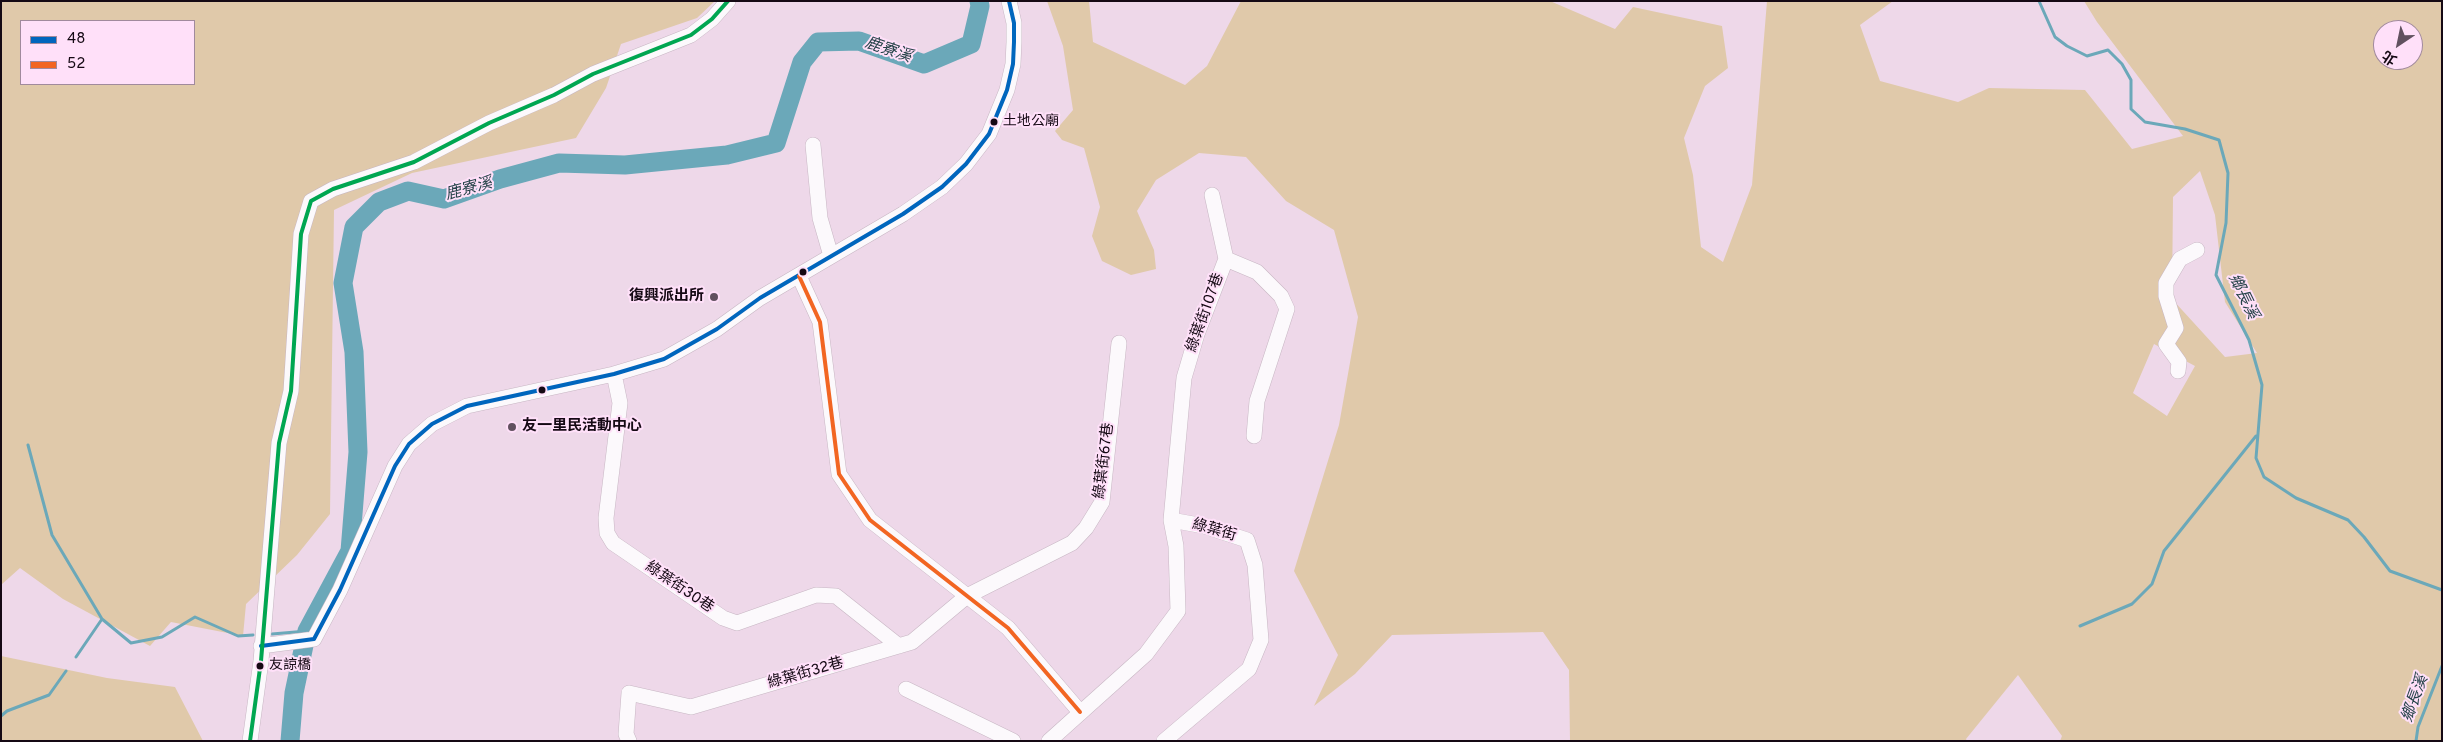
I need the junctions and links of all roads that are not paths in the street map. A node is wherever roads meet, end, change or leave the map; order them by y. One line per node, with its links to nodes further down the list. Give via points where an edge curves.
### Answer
1 (728, 1): 15 (street, via 691,35 592,74 414,162 333,188 311,201 301,234 291,391 279,443)
2 (1009, 1): 6 (street, via 1014,24 1013,64 1007,90 988,134 966,164 942,187)
3 (813, 145): 6 (street, via 820,218)
4 (1212, 195): 7 (street)
5 (2197, 250): 10 (street, via 2180,259 2166,283 2166,296 2176,328 2166,344 2179,362)
6 (831, 256): 8 (street)
7 (1226, 259): 12 (street, 綠葉街107巷, via 1257,272 1281,296 1287,309 1257,401); 13 (street, 綠葉街107巷, via 1184,378)
8 (799, 276): 11 (street, via 664,360); 14 (street, via 820,322 840,474 870,520)
9 (1119, 343): 14 (street, 綠葉街67巷, via 1102,502 1072,543)
10 (2178, 371)
11 (614, 374): 15 (street, via 467,406 432,424 409,444 394,466 340,590 314,639); 16 (street, 綠葉街30巷, via 620,403 606,518 607,533 614,543 723,618 737,623 816,595 836,596)
12 (1254, 436)
13 (1170, 520): 18 (street, 綠葉街, via 1176,546 1178,611 1146,654); 23 (street, 綠葉街, via 1204,526 1247,540 1255,565 1261,640 1249,669)
14 (967, 596): 16 (street, 綠葉街32巷, via 912,642); 18 (street, via 1008,628)
15 (261, 646): 19 (street)
16 (899, 646): 20 (street, 綠葉街32巷, via 691,707 629,693 626,734)
17 (906, 689): 21 (street)
18 (1080, 712): 22 (street, 綠葉街)
19 (250, 741)
20 (629, 741)
21 (1013, 741)
22 (1048, 741)
23 (1164, 741)

